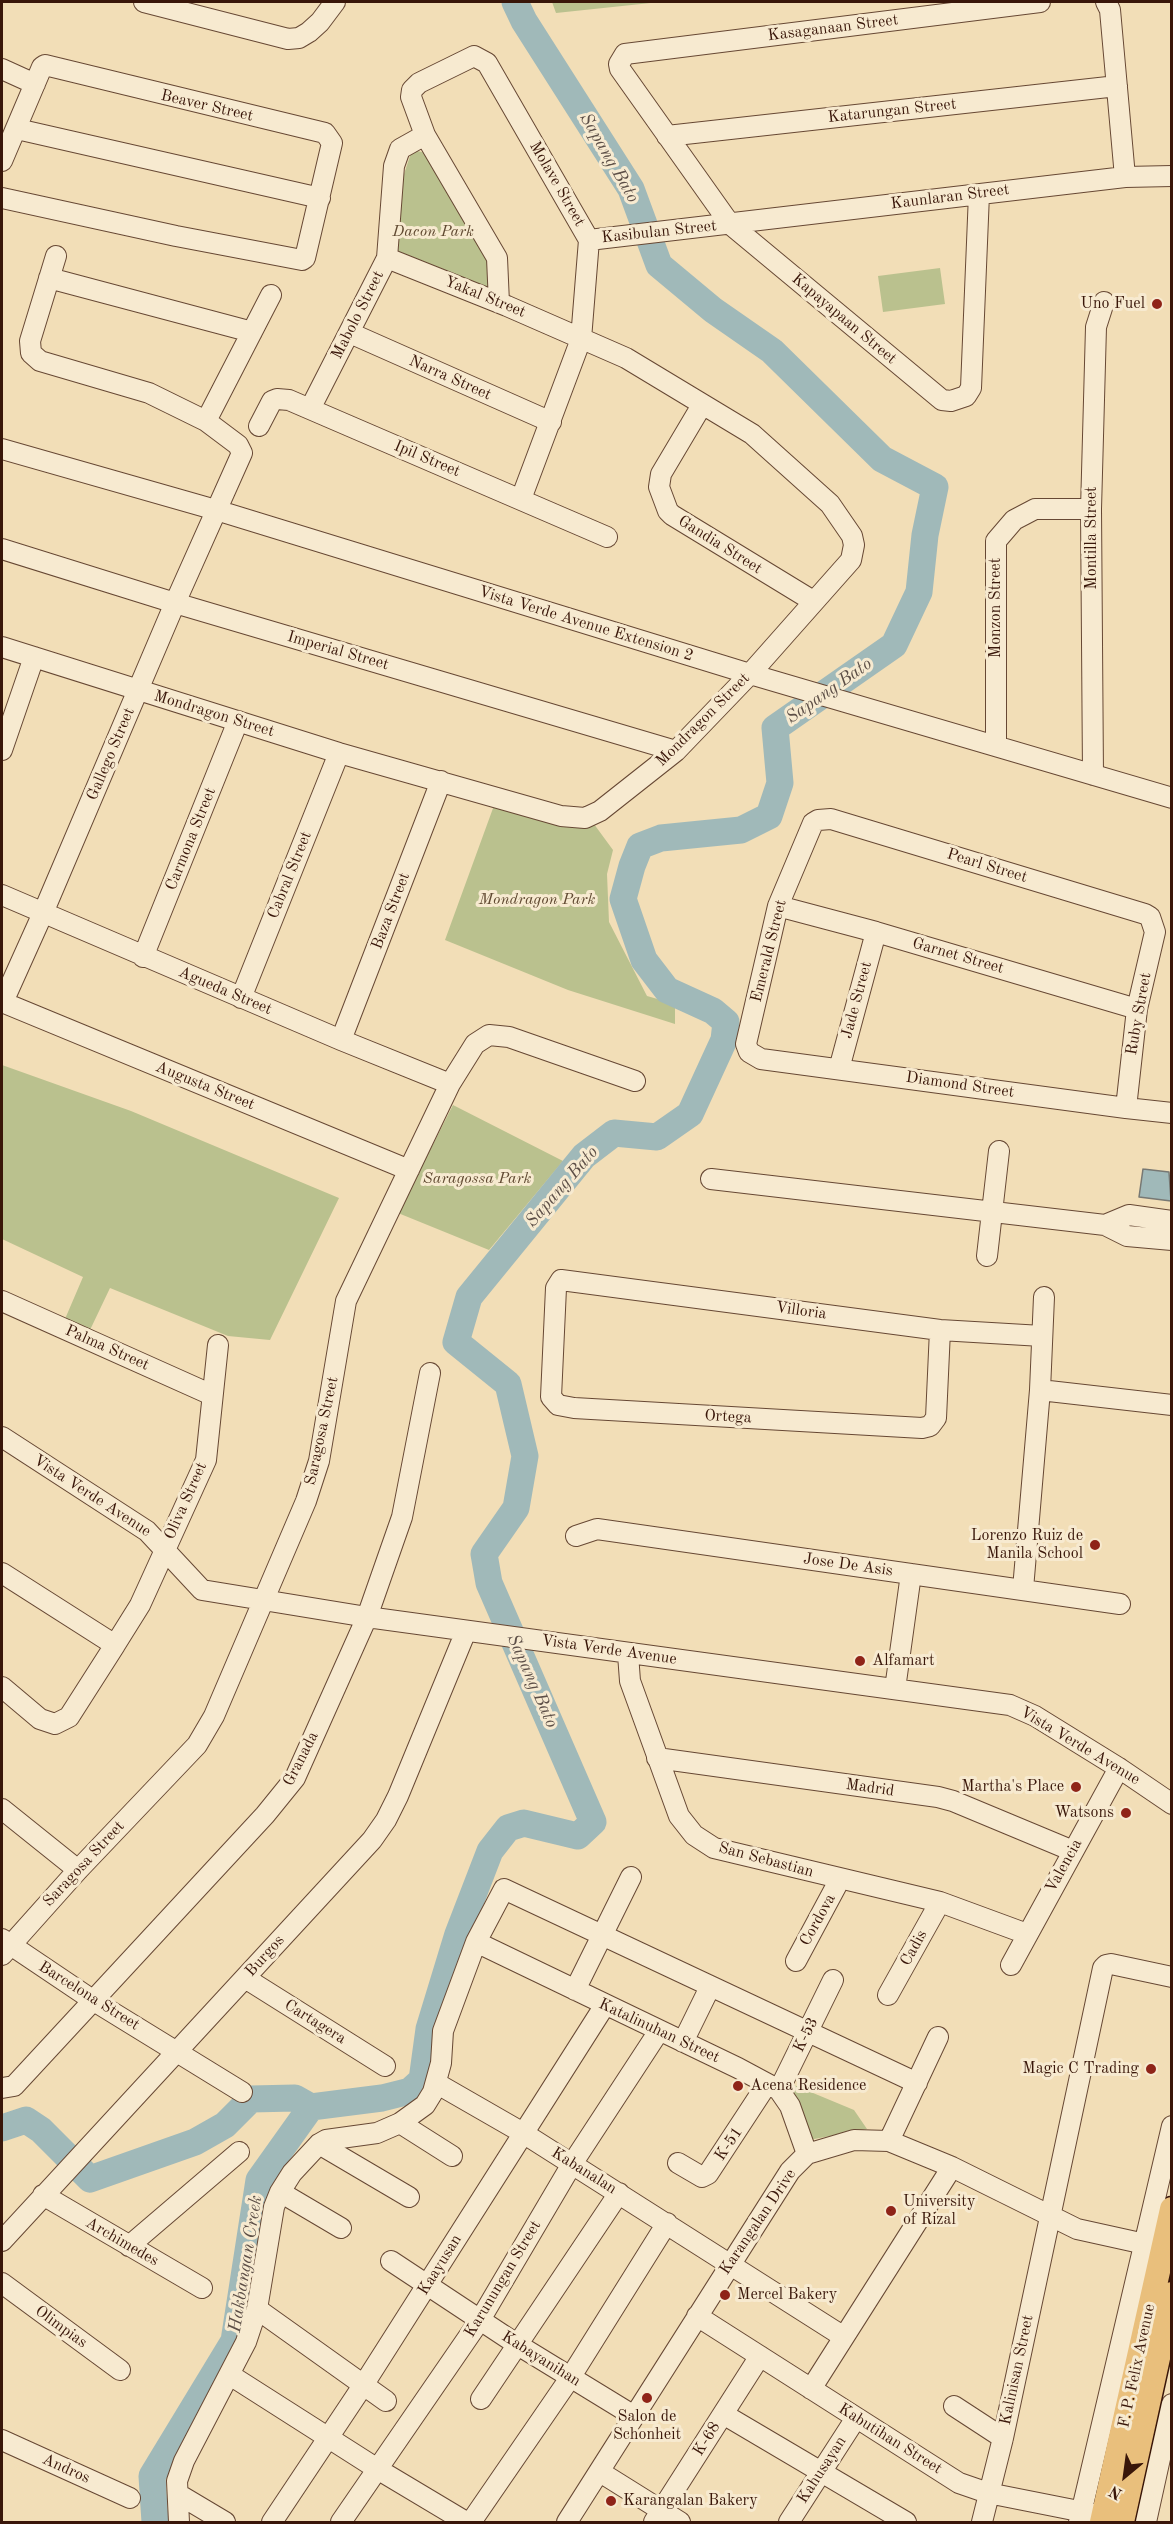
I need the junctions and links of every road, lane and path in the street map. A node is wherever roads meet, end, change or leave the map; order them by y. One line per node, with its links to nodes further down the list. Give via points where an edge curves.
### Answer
1 (144, 2): 2 (street, via 288,39 309,32)
2 (335, 2)
3 (1040, 2): 5 (street, Kasaganaan Street)
4 (1106, 2): 8 (street)
5 (625, 54): 11 (street, Kapayapaan Street, via 620,69)
6 (2, 69): 7 (street)
7 (35, 84): 9 (street, Beaver Street); 17 (street, Beaver Street, via 42,67 47,65 325,133 332,143)
8 (1117, 86): 11 (street, Katarungan Street); 13 (street)
9 (17, 129): 12 (street, Beaver Street); 17 (street)
10 (425, 135): 19 (street, Molave Street, via 412,90 474,56 487,63); 21 (street, Mabolo Street, via 400,148 394,166); 25 (street, via 497,258)
11 (667, 136): 18 (street, Kapayapaan Street)
12 (2, 161)
13 (1125, 177): 14 (street, Kaunlaran Street); 15 (street, Kaunlaran Street)
14 (1172, 177)
15 (979, 194): 18 (street, Kaunlaran Street); 18 (street, Kapayapaan Street, via 971,388 966,396 951,401 942,400)
16 (2, 198): 17 (street, Beaver Street, via 302,260)
17 (320, 198)
18 (730, 224): 19 (street, Kasibulan Street)
19 (589, 240): 28 (street, Molave Street)
20 (56, 256): 22 (street, Gallego Street)
21 (387, 258): 25 (street, Yakal Street); 27 (street, Mabolo Street)
22 (49, 279): 26 (street); 31 (street, Gallego Street, via 30,341 35,357 149,393)
23 (271, 295): 26 (street)
24 (1104, 302): 36 (street, Montilla Street, via 1096,327)
25 (499, 303): 28 (street, Yakal Street)
26 (252, 332): 31 (street)
27 (350, 333): 30 (street, Mabolo Street); 32 (street, Narra Street)
28 (581, 339): 29 (street, Mondragon Street, via 626,358); 32 (street, Molave Street)
29 (702, 405): 40 (street, Mondragon Street, via 752,434 830,504 852,536 851,560); 40 (street, Gandia Street, via 661,474 659,487 668,511)
30 (310, 409): 33 (street, Ipil Street, via 277,399); 35 (street, Ipil Street)
31 (206, 421): 37 (street, Gallego Street, via 238,444 242,453)
32 (551, 422): 35 (street, Molave Street)
33 (259, 426)
34 (2, 448): 37 (street, Vista Verde Avenue Extension 2)
35 (521, 499): 38 (street, Ipil Street)
36 (1091, 509): 47 (street, Monzon Street, via 1035,510 1014,520 996,541); 51 (street, Montilla Street)
37 (216, 510): 41 (street, Gallego Street); 44 (street, Vista Verde Avenue Extension 2)
38 (607, 537)
39 (2, 549): 41 (street, Imperial Street)
40 (813, 601): 44 (street, Mondragon Street)
41 (175, 603): 45 (street, Gallego Street); 49 (street, Imperial Street)
42 (2, 647): 43 (street, Mondragon Street)
43 (34, 657): 45 (street, Mondragon Street); 48 (street)
44 (750, 674): 47 (street, Vista Verde Avenue Extension 2); 49 (street, Mondragon Street)
45 (138, 691): 46 (street, Mondragon Street); 57 (street, Gallego Street)
46 (238, 721): 50 (street, Mondragon Street); 60 (street, Carmona Street)
47 (996, 746): 51 (street, Vista Verde Avenue Extension 2)
48 (2, 750)
49 (676, 751): 52 (street, Mondragon Street, via 600,811 585,818 561,816)
50 (339, 753): 52 (street, Mondragon Street); 61 (street, Cabral Street)
51 (1093, 775): 53 (street, Vista Verde Avenue Extension 2)
52 (441, 781): 64 (street, Baza Street)
53 (1172, 798)
54 (819, 820): 56 (street, Emerald Street, via 810,827); 58 (street, Pearl Street, via 831,819 1145,914)
55 (2, 895): 57 (street, Agueda Street)
56 (778, 906): 59 (street, Garnet Street); 65 (street, Emerald Street, via 746,1044)
57 (43, 913): 60 (street, Agueda Street); 62 (street, Gallego Street)
58 (1153, 922): 63 (street, Ruby Street, via 1155,932)
59 (876, 932): 63 (street, Garnet Street); 66 (street, Jade Street)
60 (143, 957): 61 (street, Agueda Street)
61 (241, 998): 64 (street, Agueda Street)
62 (2, 1002): 72 (street, Augusta Street)
63 (1137, 1009): 69 (street, Ruby Street)
64 (340, 1041): 68 (street, Agueda Street)
65 (749, 1053): 66 (street, Diamond Street, via 761,1059)
66 (839, 1069): 69 (street, Diamond Street)
67 (635, 1081): 68 (street, Saragosa Street, via 509,1037 489,1035 475,1044)
68 (450, 1084): 72 (street, Saragosa Street)
69 (1126, 1108): 70 (street, Diamond Street)
70 (1172, 1113)
71 (999, 1151): 74 (street)
72 (410, 1170): 95 (street, Saragosa Street, via 346,1301 319,1461)
73 (711, 1179): 74 (street)
74 (992, 1212): 76 (street); 78 (street)
75 (1172, 1221): 76 (street, via 1129,1215)
76 (1105, 1225): 77 (street, via 1126,1236)
77 (1172, 1240)
78 (987, 1256)
79 (561, 1280): 82 (street, Villoria); 82 (street, Ortega, via 556,1288 550,1392 554,1402 565,1407 922,1428 930,1426 936,1418)
80 (1044, 1298): 83 (street)
81 (2, 1301): 87 (street, Palma Street)
82 (940, 1330): 83 (street, Villoria)
83 (1042, 1336): 86 (street)
84 (218, 1345): 87 (street, Oliva Street)
85 (430, 1373): 97 (street, Granada, via 402,1517)
86 (1040, 1390): 88 (street); 94 (street)
87 (212, 1395): 91 (street, Oliva Street, via 206,1460)
88 (1172, 1405)
89 (2, 1437): 91 (street, Vista Verde Avenue, via 147,1531)
90 (576, 1536): 93 (street, Jose De Asis, via 597,1529)
91 (165, 1549): 95 (street, Vista Verde Avenue, via 202,1590); 99 (street, Oliva Street, via 140,1605)
92 (2, 1573): 99 (street)
93 (911, 1574): 94 (street, Jose De Asis); 102 (street)
94 (1023, 1589): 96 (street, Jose De Asis)
95 (265, 1600): 97 (street, Vista Verde Avenue); 108 (street, Saragosa Street, via 214,1716 197,1745)
96 (1120, 1604)
97 (367, 1617): 98 (street, Vista Verde Avenue); 124 (street, Granada, via 295,1778 266,1815)
98 (466, 1630): 100 (street, Vista Verde Avenue); 119 (street, Burgos, via 386,1820)
99 (115, 1645): 101 (street, Oliva Street, via 69,1717 55,1724 40,1719)
100 (628, 1654): 102 (street, Vista Verde Avenue); 103 (street, San Sebastian, via 630,1681)
101 (2, 1687)
102 (894, 1689): 104 (street, Vista Verde Avenue, via 1010,1705)
103 (657, 1758): 107 (street, Madrid, via 938,1797); 110 (street, San Sebastian, via 679,1816 694,1835 714,1848)
104 (1119, 1767): 105 (street, Vista Verde Avenue); 107 (street, Valencia)
105 (1171, 1804)
106 (2, 1809): 108 (street)
107 (1073, 1851): 112 (street, Valencia)
108 (78, 1870): 115 (street, Saragosa Street)
109 (631, 1877): 113 (street)
110 (840, 1880): 111 (street, San Sebastian); 116 (street, Cordova)
111 (940, 1902): 112 (street, San Sebastian); 123 (street, Cadis)
112 (1027, 1934): 117 (street, Valencia)
113 (602, 1936): 114 (street, via 504,1889); 121 (street); 122 (street)
114 (476, 1942): 122 (street, Katalinuhan Street); 132 (street, via 443,2031)
115 (4, 1947): 124 (street, Barcelona Street)
116 (796, 1961)
117 (1011, 1965)
118 (1172, 1977): 153 (street, Kalinisan Street, via 1111,1964 1104,1966)
119 (245, 1978): 130 (street, Burgos); 131 (street, Cartagera)
120 (833, 1980): 127 (street, K-53)
121 (710, 1987): 127 (street); 129 (street)
122 (575, 1990): 125 (street, Katalinuhan Street)
123 (888, 1995)
124 (94, 2001): 130 (street, Barcelona Street); 135 (street, Granada, via 14,2086)
125 (605, 2006): 126 (street, Katalinuhan Street); 139 (street, Kaayusan)
126 (659, 2031): 129 (street, Katalinuhan Street); 146 (street, Karunungan Street)
127 (808, 2032): 133 (street); 134 (street, K-53)
128 (938, 2037): 133 (street)
129 (683, 2042): 134 (street, Katalinuhan Street)
130 (178, 2052): 136 (street, Barcelona Street); 150 (street, Burgos)
131 (385, 2066)
132 (436, 2083): 137 (street, via 425,2105); 139 (street, Kabanalan)
133 (917, 2083): 140 (street)
134 (773, 2087): 143 (street, via 790,2106); 145 (street, K-51, via 708,2174 702,2176)
135 (4, 2088)
136 (242, 2092)
137 (400, 2123): 141 (street, via 377,2133); 144 (street)
138 (1172, 2126): 158 (street)
139 (523, 2133): 146 (street, Kabanalan); 162 (street, Kaayusan)
140 (889, 2141): 143 (street, Karangalan Drive, via 854,2140); 147 (street, Karangalan Drive)
141 (319, 2144): 148 (street); 151 (street)
142 (239, 2152): 157 (street)
143 (807, 2154): 160 (street, Karangalan Drive, via 790,2171)
144 (452, 2156)
145 (678, 2163)
146 (572, 2164): 149 (street, Kabanalan); 167 (street, Karunungan Street)
147 (952, 2167): 153 (street, Karangalan Drive); 168 (street)
148 (280, 2192): 155 (street); 165 (street)
149 (619, 2193): 154 (street, Kabanalan); 169 (street)
150 (43, 2195): 156 (street, Burgos); 157 (street, Archimedes)
151 (410, 2197)
152 (1172, 2209): 158 (main road, F. P. Felix Avenue)
153 (1050, 2216): 158 (street, Karangalan Drive, via 1077,2229); 184 (street, Kalinisan Street)
154 (668, 2223): 160 (street, Kabanalan); 173 (street)
155 (340, 2228)
156 (2, 2241)
157 (129, 2246): 163 (street, Archimedes)
158 (1154, 2246): 193 (main road, F. P. Felix Avenue)
159 (391, 2261): 162 (street, Kabayanihan)
160 (730, 2265): 166 (street, Karangalan Drive); 168 (street, Kabanalan)
161 (2, 2283): 171 (street, Olimpias)
162 (427, 2285): 167 (street, Kabayanihan); 174 (street, Kaayusan)
163 (202, 2288)
164 (1172, 2294): 193 (main road, F. P. Felix Avenue)
165 (257, 2309): 172 (street); 174 (street)
166 (697, 2316): 170 (street, Kabutihan Street); 181 (street, Karangalan Drive)
167 (480, 2320): 169 (street, Kabayanihan); 186 (street, Karunungan Street)
168 (844, 2337): 175 (street)
169 (518, 2345): 173 (street, Kabayanihan); 176 (street)
170 (760, 2356): 175 (street, Kabutihan Street); 180 (street, K-68)
171 (120, 2370)
172 (230, 2375): 183 (street); 190 (street, via 184,2461 177,2481)
173 (570, 2378): 181 (street, Kabayanihan); 199 (street)
174 (364, 2384): 177 (street); 183 (street, Kaayusan)
175 (811, 2389): 182 (street, Kabutihan Street)
176 (481, 2399)
177 (386, 2402)
178 (1172, 2404): 204 (street)
179 (954, 2406): 184 (street)
180 (723, 2414): 188 (street); 192 (street, K-68)
181 (634, 2416): 187 (street, Karangalan Drive)
182 (856, 2418): 188 (street, Kahusayan); 189 (street, Kabutihan Street, via 959,2483)
183 (327, 2437): 186 (street); 197 (street, Kaayusan)
184 (1003, 2438): 189 (street, Kalinisan Street)
185 (2, 2440): 191 (street, Andros)
186 (379, 2470): 198 (street, Karunungan Street); 199 (street)
187 (600, 2472): 192 (street); 200 (street, Karangalan Drive)
188 (822, 2472): 194 (street, Kahusayan); 202 (street)
189 (988, 2493): 193 (street, Kabutihan Street); 203 (street, Kalinisan Street)
190 (178, 2494): 195 (street); 196 (street)
191 (130, 2498)
192 (658, 2517): 201 (street)
193 (1098, 2519)
194 (792, 2522)
195 (179, 2523)
196 (225, 2523)
197 (272, 2523)
198 (341, 2523)
199 (468, 2523)
200 (567, 2523)
201 (680, 2523)
202 (906, 2523)
203 (982, 2523)
204 (1146, 2523)

